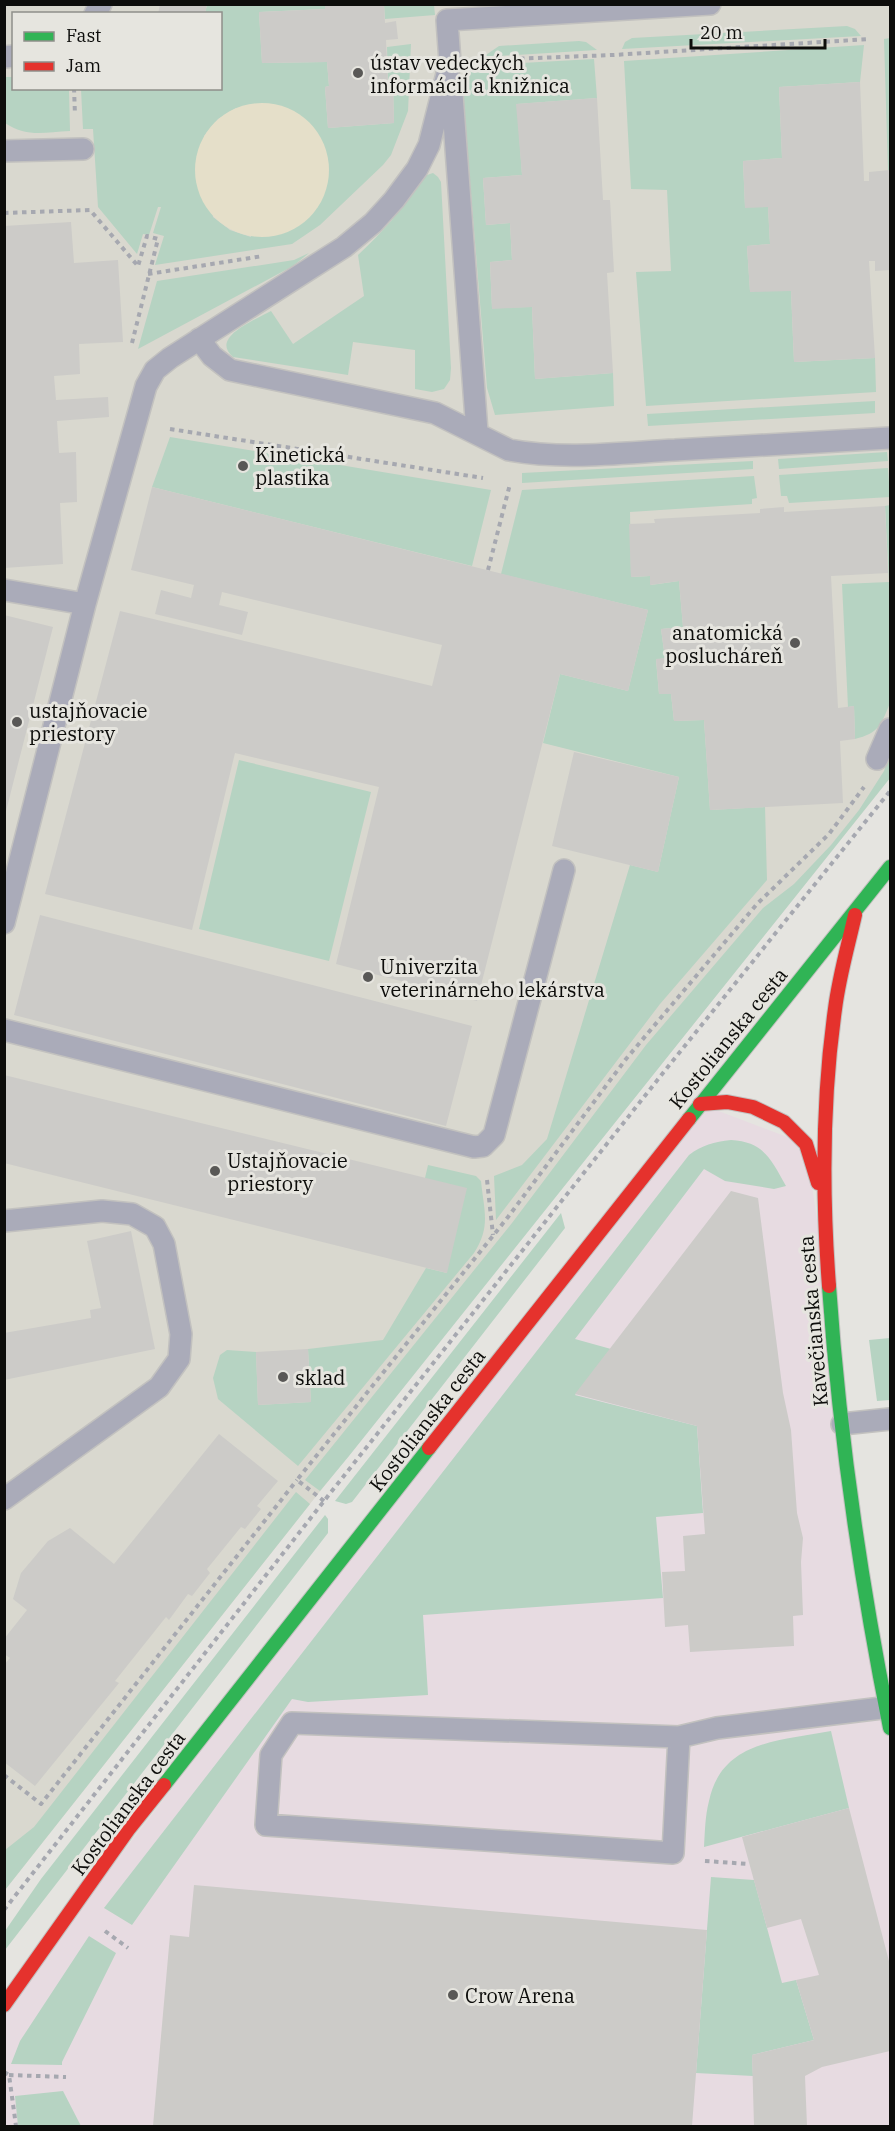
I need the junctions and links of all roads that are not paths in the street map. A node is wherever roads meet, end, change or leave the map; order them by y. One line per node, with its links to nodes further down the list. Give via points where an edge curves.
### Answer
1 (710, 4): 2 (lane)
2 (446, 12): 3 (lane)
3 (450, 62): 6 (lane, via 429,145 394,200 344,247); 7 (lane)
4 (83, 149): 5 (lane)
5 (4, 151)
6 (200, 339): 7 (lane, via 212,356 230,370 435,412); 10 (lane, via 155,370 146,386)
7 (477, 432): 8 (lane, via 509,450 552,455)
8 (891, 438)
9 (4, 590): 10 (lane)
10 (85, 604): 16 (lane)
11 (891, 729): 12 (lane)
12 (877, 759)
13 (891, 867): 15 (street, Kostolianska cesta)
14 (564, 870): 17 (lane, via 494,1135 483,1146 474,1147)
15 (856, 910): 18 (street, Kostolianska cesta); 19 (street, Kavečianska cesta, via 834,1019)
16 (4, 923)
17 (4, 1029)
18 (700, 1104): 19 (street, via 727,1102 753,1107 784,1122 806,1144); 26 (street, Kostolianska cesta, via 129,1830)
19 (823, 1199): 22 (street, Kavečianska cesta)
20 (4, 1221): 23 (lane, via 102,1211 132,1214 155,1227 164,1244 181,1334 179,1359 159,1387)
21 (891, 1419): 22 (lane)
22 (842, 1424): 24 (street, Kavečianska cesta, via 870,1620)
23 (4, 1499)
24 (889, 1714): 25 (lane, via 717,1728)
25 (679, 1737): 25 (lane, via 292,1724 271,1755 266,1825 673,1852)
26 (4, 2005)

